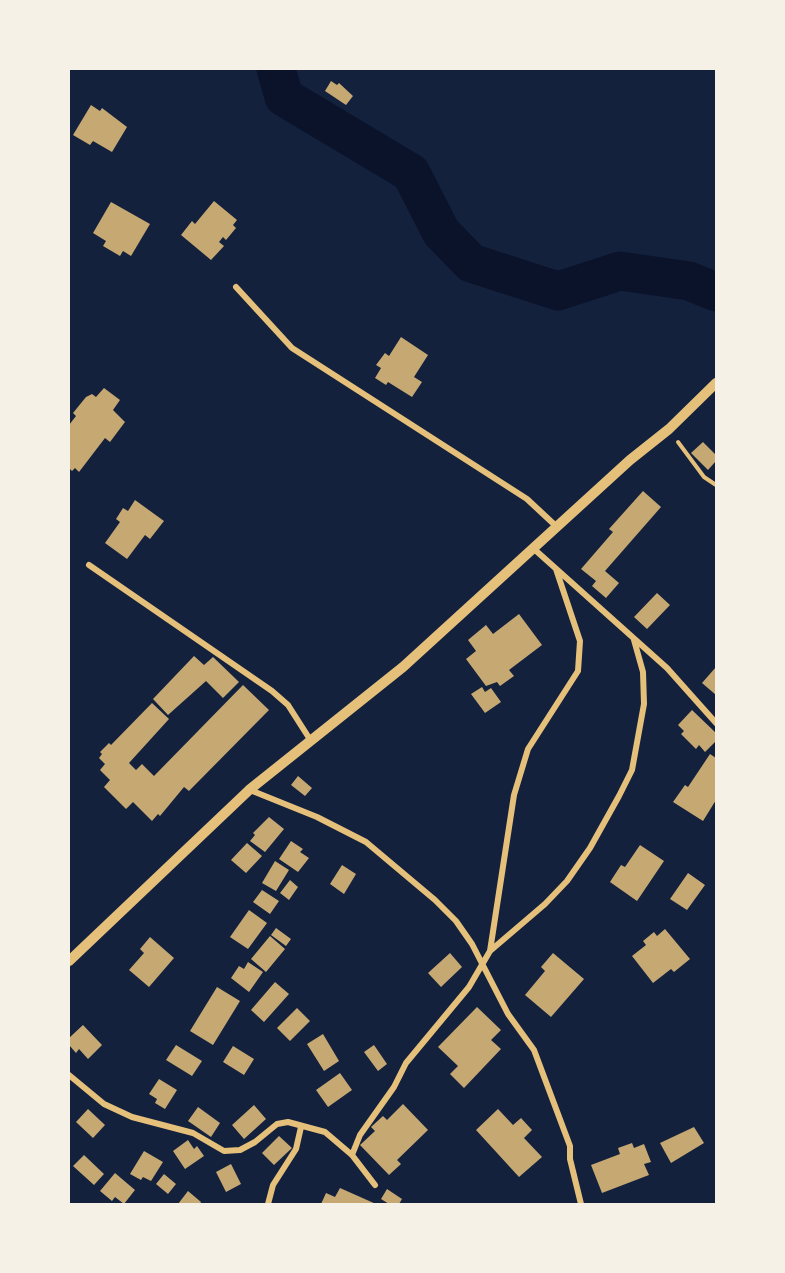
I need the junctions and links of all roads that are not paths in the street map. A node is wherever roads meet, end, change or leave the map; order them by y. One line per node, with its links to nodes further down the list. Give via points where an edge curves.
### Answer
1 (236, 287): 3 (street, via 292,348 527,499)
2 (716, 383): 3 (street)
3 (558, 528): 4 (street)
4 (534, 549): 6 (street); 9 (street, via 403,667)
5 (88, 565): 9 (street, via 272,691 288,705)
6 (556, 569): 7 (street); 11 (street, via 580,641 578,671 528,749 522,767 502,864)
7 (634, 640): 8 (street, via 683,684); 11 (street, via 643,672 644,704 632,770 590,848 567,881)
8 (716, 723)
9 (311, 741): 10 (street)
10 (249, 790): 12 (street); 13 (street, via 366,842 456,921)
11 (490, 951): 13 (street)
12 (69, 961)
13 (482, 967): 16 (street, via 406,1063 360,1135); 19 (street, via 534,1050 570,1146)
14 (69, 1075): 15 (street, via 104,1104 132,1117 192,1133 224,1151 240,1150 277,1124 288,1122)
15 (301, 1127): 16 (street, via 325,1132); 18 (street, via 296,1149 273,1185)
16 (352, 1155): 17 (street)
17 (375, 1185)
18 (268, 1204)
19 (581, 1204)

